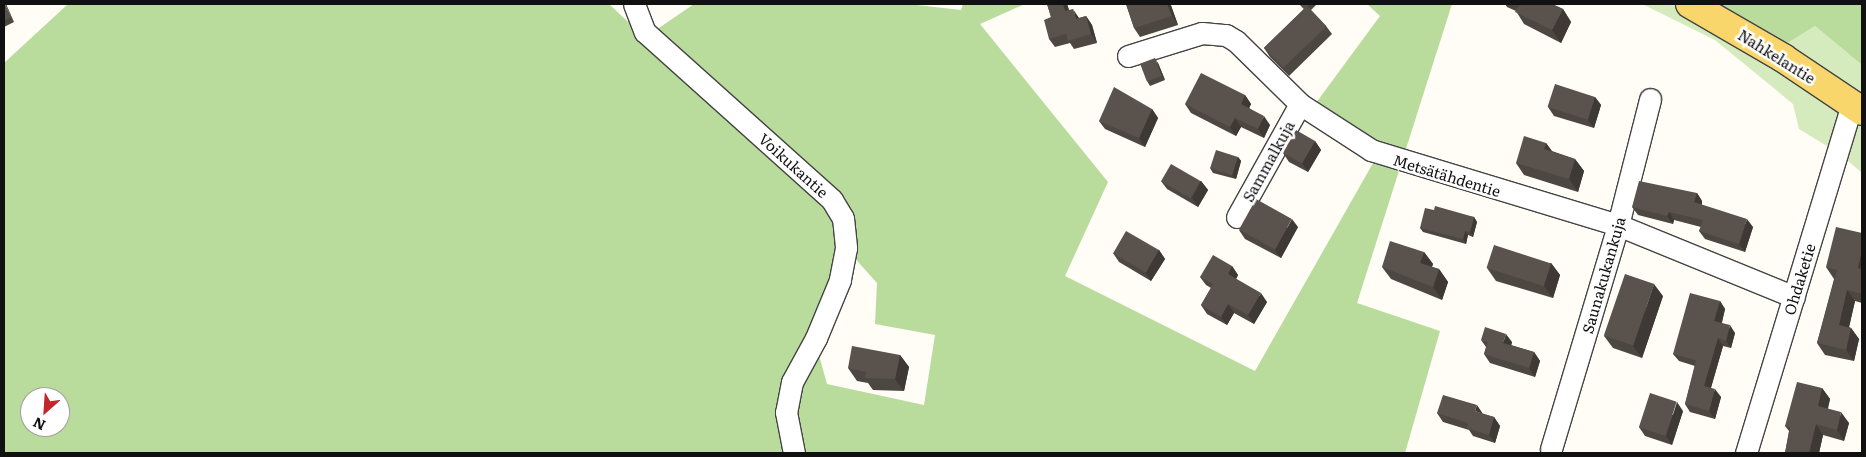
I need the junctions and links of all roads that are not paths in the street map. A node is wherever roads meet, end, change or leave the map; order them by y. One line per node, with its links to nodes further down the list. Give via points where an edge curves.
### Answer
1 (634, 4): 11 (street, Voikukantie, via 645,32 832,200 843,218 846,248 840,280 816,338 792,382 786,412)
2 (1690, 4): 6 (main road, Nahkelantie, via 1783,58)
3 (1128, 56): 5 (street, Metsätähdentie, via 1202,33 1226,36 1236,41)
4 (1650, 99): 8 (street, Saunakukankuja)
5 (1300, 104): 7 (street, Sammalkuja); 8 (street, Metsätähdentie, via 1371,150)
6 (1857, 108): 9 (street, Ohdaketie)
7 (1237, 217)
8 (1618, 225): 9 (street, Metsätähdentie); 10 (street, Saunakukankuja)
9 (1794, 297): 12 (street, Ohdaketie)
10 (1551, 449)
11 (794, 453)
12 (1746, 453)

